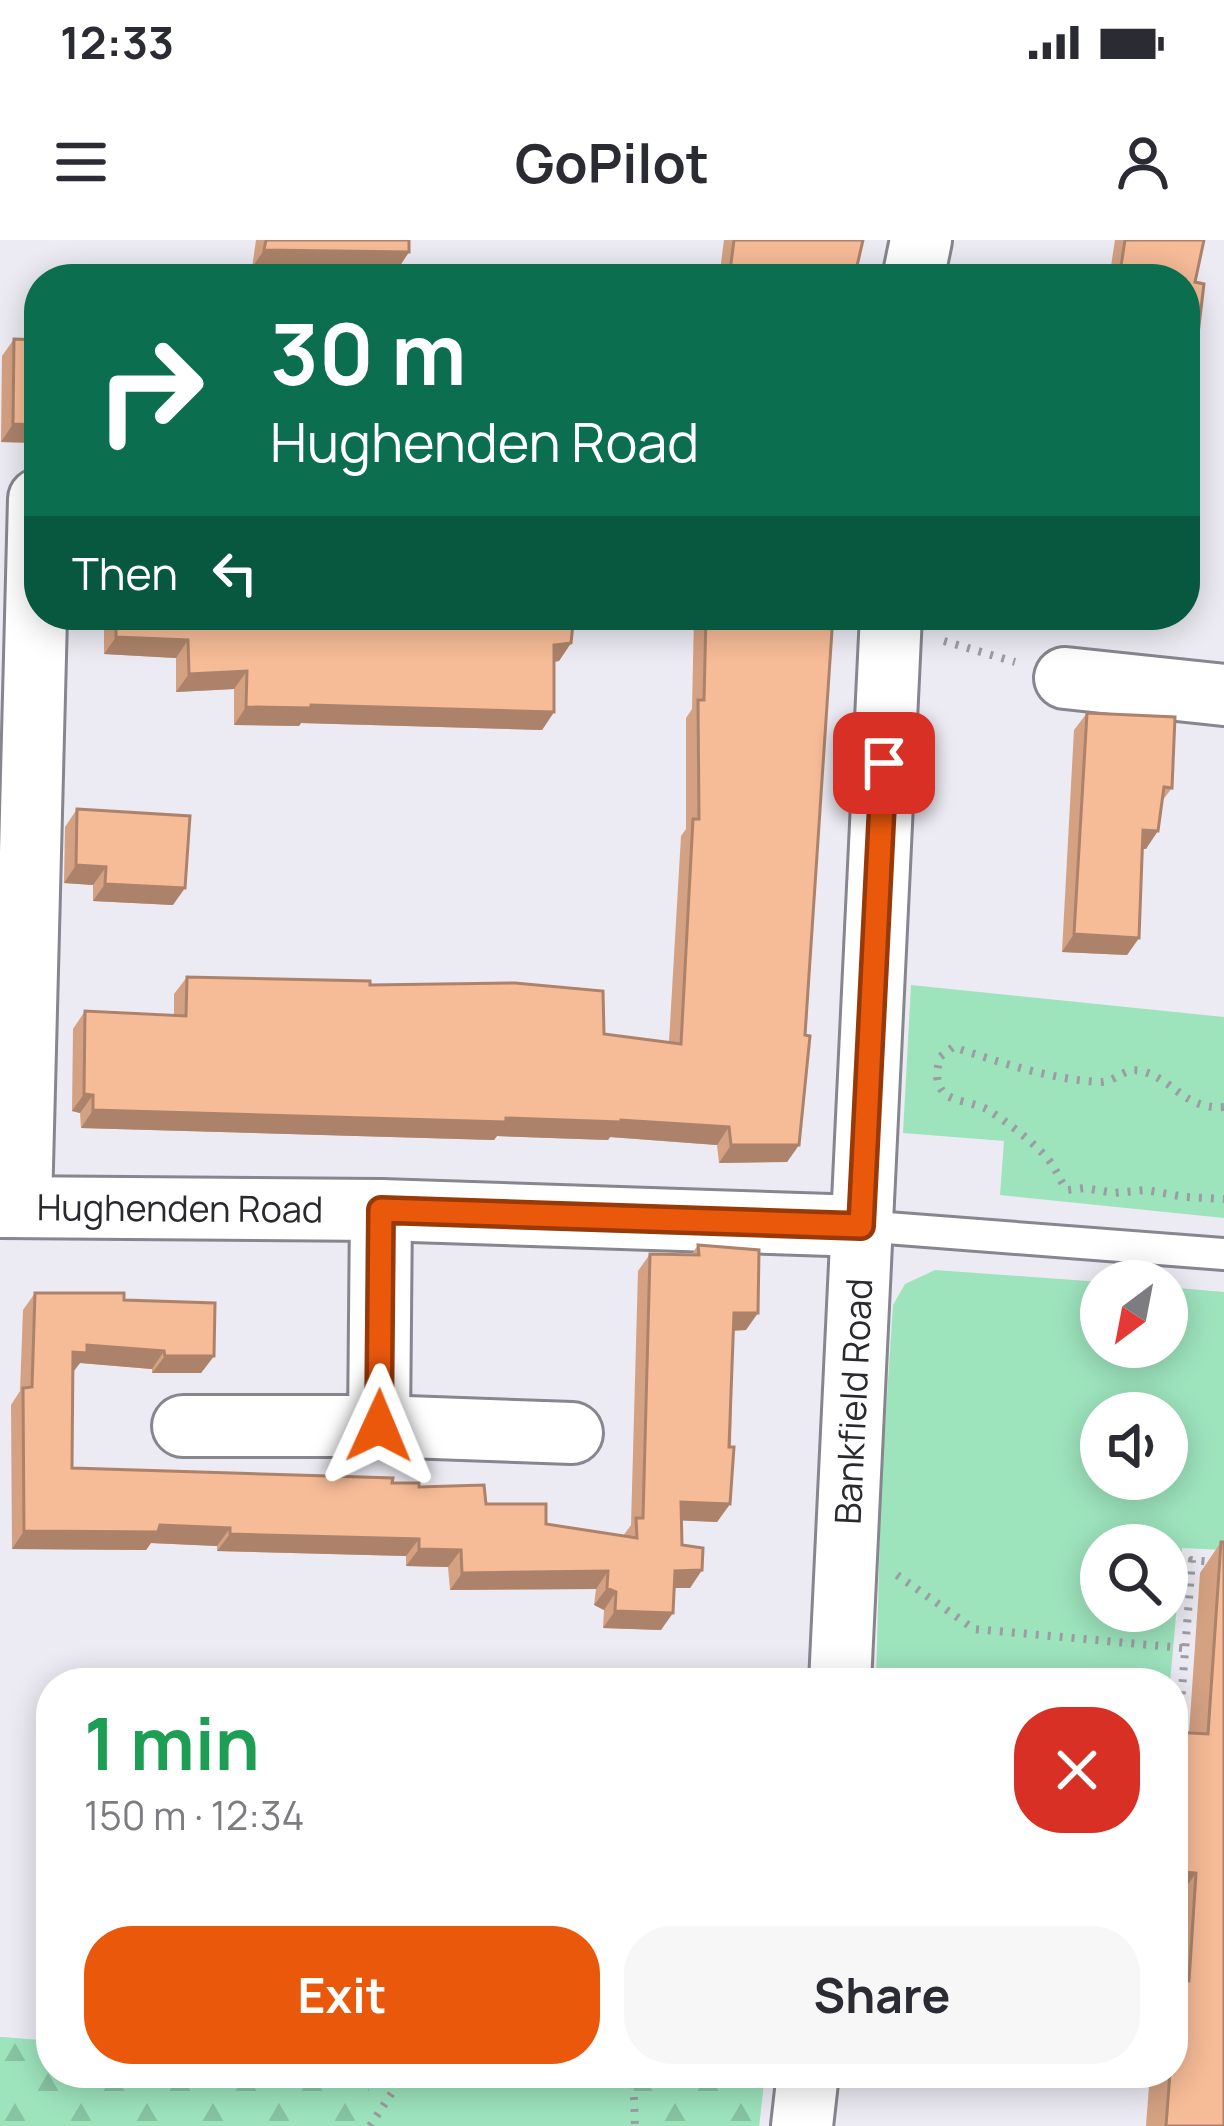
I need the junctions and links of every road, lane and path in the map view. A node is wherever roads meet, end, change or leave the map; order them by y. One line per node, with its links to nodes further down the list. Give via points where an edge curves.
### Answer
1 (34, 630): 8 (street)
2 (891, 630): 10 (street, Bankfield Road)
3 (921, 630): 4 (path)
4 (1065, 678): 5 (street)
5 (1224, 695)
6 (1224, 1107): 7 (path, via 1188,1100 1137,1070 1089,1081 953,1048 940,1057 937,1076 951,1099 986,1108 1038,1150 1068,1190)
7 (1224, 1199)
8 (10, 1207): 9 (street, Hughenden Road)
9 (381, 1210): 10 (street, Hughenden Road); 13 (street)
10 (861, 1226): 11 (lane); 15 (street, Bankfield Road)
11 (1224, 1254)
12 (183, 1426): 13 (street)
13 (379, 1426): 14 (street)
14 (572, 1433)
15 (847, 1540): 17 (path, via 974,1629); 18 (street, Bankfield Road)
16 (1224, 1563): 17 (path, via 1192,1560)
17 (1183, 1648): 19 (path)
18 (841, 1668)
19 (1182, 1668)
20 (395, 2088): 23 (path)
21 (634, 2088): 24 (path)
22 (806, 2088): 25 (street)
23 (370, 2126)
24 (635, 2126)
25 (802, 2126)

